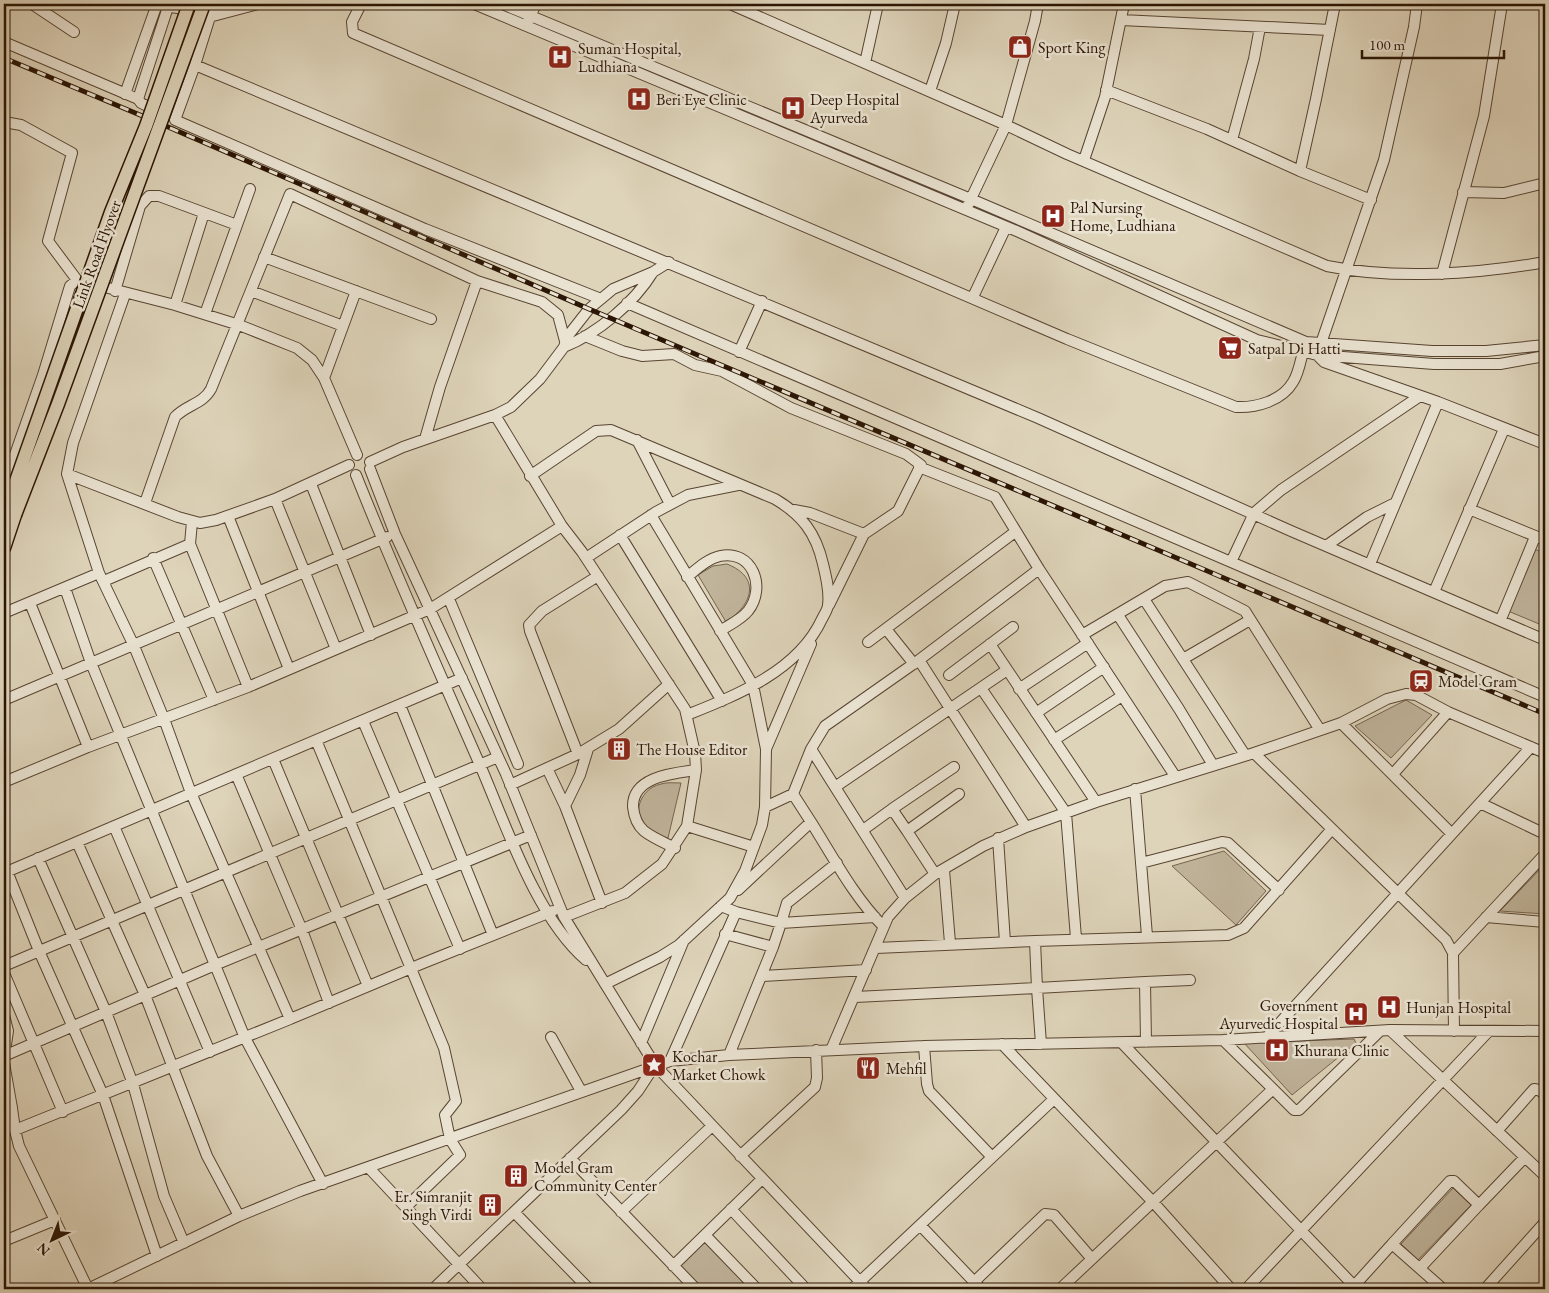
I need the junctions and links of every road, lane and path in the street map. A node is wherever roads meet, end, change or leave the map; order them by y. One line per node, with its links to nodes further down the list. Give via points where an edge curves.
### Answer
1 (32, 4): 23 (street)
2 (155, 4): 17 (street); 29 (street)
3 (225, 4): 18 (street)
4 (258, 4): 18 (street)
5 (361, 4): 57 (street, via 352,22 353,33)
6 (474, 4): 20 (street)
7 (502, 4): 20 (street)
8 (536, 4): 20 (street)
9 (730, 4): 25 (street)
10 (878, 4): 25 (street)
11 (955, 4): 28 (street)
12 (1038, 4): 33 (street)
13 (1124, 4): 19 (street)
14 (1334, 4): 22 (street)
15 (1417, 4): 41 (street, via 1384,160)
16 (1502, 4): 39 (street, via 1484,116)
17 (168, 5): 18 (street); 30 (street)
18 (205, 8): 26 (street); 100 (main road, Link Road Flyover, bridge, via 58,404)
19 (1121, 20): 21 (street); 27 (street)
20 (528, 21): 40 (street); 42 (street)
21 (1260, 27): 22 (street); 34 (street)
22 (1330, 30): 36 (street)
23 (74, 32)
24 (4, 42): 29 (street)
25 (865, 62): 28 (street)
26 (195, 64): 31 (street); 47 (street)
27 (1106, 90): 34 (street); 35 (street)
28 (930, 91): 33 (street)
29 (125, 94): 30 (street)
30 (138, 99): 31 (street)
31 (175, 120): 58 (street, via 425,228)
32 (4, 122): 52 (street, via 21,125 72,153 48,241)
33 (1006, 125): 35 (street); 40 (street)
34 (1232, 140): 36 (street)
35 (1084, 160): 49 (street, via 1327,266)
36 (1300, 170): 41 (street)
37 (1545, 183): 39 (street, via 1504,193)
38 (250, 188): 44 (street)
39 (1463, 192): 51 (street)
40 (971, 199): 42 (street); 67 (street)
41 (1371, 200): 49 (street)
42 (966, 210): 45 (street)
43 (204, 213): 44 (street); 56 (street, via 154,195 145,199 140,206); 61 (street)
44 (237, 225): 62 (street)
45 (1006, 226): 57 (street); 72 (street, via 1257,340)
46 (264, 257): 53 (street, via 290,194); 54 (street); 55 (street)
47 (669, 262): 50 (street); 59 (street)
48 (1545, 262): 51 (street)
49 (1347, 270): 51 (street); 69 (street)
50 (652, 272): 58 (street, via 623,283); 60 (street)
51 (1442, 274)
52 (76, 280): 56 (street); 92 (street, via 70,286)
53 (477, 281): 68 (street, via 550,307 561,322); 80 (street)
54 (251, 291): 64 (street); 65 (street)
55 (356, 291): 63 (street); 65 (street)
56 (120, 292): 61 (street); 87 (street, via 73,443)
57 (973, 297): 72 (street, via 1236,407 1258,406 1282,394 1293,383)
58 (601, 299): 68 (street)
59 (762, 301): 71 (street); 99 (street)
60 (627, 303): 66 (street); 71 (street)
61 (175, 305): 62 (street)
62 (205, 314): 64 (street)
63 (431, 319)
64 (239, 324): 75 (street, via 297,348 312,360); 94 (street, via 208,394 175,417)
65 (343, 326): 75 (street)
66 (585, 336): 68 (street); 86 (street, via 622,351 642,356 674,354 695,365 722,371 791,408 906,454 921,465)
67 (1306, 342): 69 (street); 72 (street)
68 (564, 344): 78 (street, via 523,397)
69 (1320, 344): 70 (street, via 1432,351 1486,351); 73 (street)
70 (1545, 345)
71 (739, 352): 117 (street)
72 (1302, 353): 73 (street)
73 (1317, 355): 74 (street, via 1434,364 1500,364); 76 (street, via 1324,362)
74 (1545, 356)
75 (324, 378): 83 (street)
76 (1420, 396): 77 (street); 99 (street, via 1281,490)
77 (1438, 402): 79 (street); 96 (street)
78 (495, 415): 80 (street); 89 (street)
79 (1504, 429): 82 (street); 97 (street)
80 (425, 439): 85 (street)
81 (637, 440): 89 (street, via 611,430 596,432); 91 (street); 95 (street)
82 (1545, 444)
83 (356, 455): 84 (street); 85 (street, via 366,456)
84 (349, 465): 88 (street); 90 (street)
85 (370, 465): 88 (street, via 366,474); 106 (street)
86 (919, 467): 105 (street, via 989,493 999,503); 107 (street, via 898,511)
87 (68, 474): 94 (street); 122 (street)
88 (356, 475): 109 (street)
89 (530, 476): 104 (street)
90 (311, 484): 93 (street); 115 (street)
91 (739, 484): 95 (street, via 688,495); 98 (street)
92 (4, 486)
93 (275, 499): 102 (street); 120 (street)
94 (145, 503): 103 (street)
95 (670, 504): 101 (street)
96 (1394, 504): 112 (street, via 1367,517); 118 (street)
97 (1469, 509): 110 (street); 126 (street)
98 (794, 510): 107 (street); 130 (street, via 816,544 826,575)
99 (1254, 513): 112 (street); 117 (street)
100 (8, 514): 113 (main road, Link Road Flyover)
101 (651, 515): 108 (street); 123 (street)
102 (228, 516): 103 (street); 125 (street)
103 (192, 522): 111 (street)
104 (562, 526): 116 (street); 127 (street)
105 (1015, 532): 119 (street); 140 (street)
106 (395, 534): 109 (street); 131 (street)
107 (864, 534): 130 (street)
108 (620, 535): 116 (street); 169 (street)
109 (382, 539): 115 (street); 135 (street)
110 (1540, 539): 137 (street)
111 (190, 544): 114 (street); 132 (street)
112 (1326, 546): 118 (street)
113 (4, 548)
114 (154, 558): 122 (street); 138 (street)
115 (339, 558): 120 (street); 143 (street)
116 (586, 558): 121 (street)
117 (1231, 562): 166 (street)
118 (1370, 564): 126 (street)
119 (1039, 569): 144 (street); 151 (street)
120 (304, 572): 125 (street); 149 (street)
121 (598, 576): 159 (street); 188 (street, via 542,611 530,625)
122 (101, 577): 124 (street); 148 (street)
123 (687, 577): 142 (street); 142 (street, via 720,556 733,556 752,570 758,581 754,601 748,612)
124 (65, 588): 129 (street); 152 (street)
125 (259, 592): 132 (street); 154 (street)
126 (1434, 592): 137 (street)
127 (449, 599): 131 (street); 192 (street)
128 (1144, 599): 134 (street); 136 (street, via 1173,583 1188,582 1245,611); 150 (street)
129 (30, 603): 133 (street); 157 (street)
130 (828, 606): 141 (street)
131 (430, 609): 135 (street); 158 (street)
132 (217, 610): 138 (street); 161 (street)
133 (4, 613)
134 (1118, 615): 144 (street); 194 (street)
135 (414, 616): 143 (street); 162 (street)
136 (1250, 620): 150 (street); 178 (street)
137 (1501, 620): 145 (street)
138 (182, 625): 148 (street); 168 (street)
139 (1013, 627): 147 (street)
140 (886, 629): 146 (street); 151 (street)
141 (817, 630): 160 (street, via 799,654); 185 (street)
142 (720, 631): 160 (street)
143 (371, 635): 149 (street)
144 (1085, 639): 153 (street); 164 (street)
145 (1545, 639)
146 (868, 642)
147 (990, 644): 155 (street); 156 (street)
148 (134, 646): 152 (street); 175 (street)
149 (336, 649): 154 (street)
150 (1183, 659): 189 (street)
151 (916, 662): 171 (street); 186 (street, via 825,726)
152 (91, 664): 157 (street); 179 (street)
153 (1104, 667): 165 (street); 173 (street)
154 (289, 669): 161 (street)
155 (1007, 670): 163 (street); 164 (street)
156 (949, 675)
157 (60, 678): 167 (street); 182 (street)
158 (462, 678): 162 (street); 190 (street)
159 (669, 684): 174 (street); 184 (street, via 619,729)
160 (753, 684): 169 (street); 185 (street)
161 (248, 686): 168 (street)
162 (445, 686): 170 (street); 193 (street)
163 (981, 688): 171 (street); 216 (street)
164 (1019, 689): 173 (street)
165 (1122, 696): 181 (street); 200 (street)
166 (1545, 697)
167 (4, 700)
168 (214, 700): 175 (street)
169 (722, 702): 174 (street)
170 (400, 705): 176 (street); 202 (street)
171 (951, 709): 204 (street); 221 (street)
172 (1448, 712): 177 (street, via 1416,695 1406,694 1387,699); 183 (street); 199 (street)
173 (1036, 713): 181 (street)
174 (687, 715): 197 (street)
175 (164, 719): 179 (street); 206 (street)
176 (362, 721): 180 (street); 209 (street)
177 (1341, 723): 178 (street); 199 (street)
178 (1320, 730): 189 (street)
179 (121, 736): 182 (street); 215 (street)
180 (316, 740): 191 (street); 217 (street)
181 (1054, 740): 210 (street)
182 (88, 747): 201 (street)
183 (1531, 747): 187 (street); 211 (street)
184 (588, 748): 188 (street); 212 (street, via 580,775)
185 (766, 749): 213 (street)
186 (811, 749): 204 (street); 207 (street)
187 (1545, 752)
188 (578, 754): 196 (street)
189 (1249, 754): 194 (street); 222 (street)
190 (498, 757): 193 (street); 203 (street)
191 (273, 759): 198 (street); 228 (street)
192 (518, 764)
193 (480, 765): 202 (street); 231 (street)
194 (1213, 765): 200 (street)
195 (954, 767): 214 (street)
196 (547, 768): 203 (street); 212 (street)
197 (696, 770): 220 (street); 232 (street, via 660,776 643,785 633,801 634,815 642,830)
198 (236, 774): 206 (street); 234 (street)
199 (1393, 774): 225 (street)
200 (1175, 776): 205 (street)
201 (4, 782)
202 (432, 785): 209 (street); 237 (street)
203 (510, 785): 227 (street)
204 (835, 788): 223 (street)
205 (1135, 789): 210 (street); 238 (street)
206 (192, 793): 215 (street); 241 (street)
207 (793, 794): 213 (street); 218 (street)
208 (959, 794): 224 (street)
209 (396, 800): 217 (street); 243 (street)
210 (1096, 802): 216 (street)
211 (1480, 803): 225 (street); 226 (street)
212 (565, 806): 250 (street)
213 (765, 807): 233 (street)
214 (892, 809): 223 (street); 224 (street)
215 (152, 811): 219 (street); 244 (street)
216 (1066, 814): 221 (street); 268 (street)
217 (350, 820): 228 (street); 247 (street)
218 (811, 822): 239 (street); 248 (street)
219 (114, 826): 230 (street); 251 (street)
220 (687, 826): 232 (street); 233 (street)
221 (1026, 827): 229 (street)
222 (1332, 829): 245 (street); 246 (street)
223 (863, 830): 249 (street)
224 (907, 831): 242 (street)
225 (1451, 833): 246 (street)
226 (1545, 834)
227 (530, 835): 231 (street); 255 (street)
228 (306, 838): 234 (street); 256 (street)
229 (998, 838): 242 (street); 271 (street)
230 (77, 842): 236 (street); 259 (street)
231 (513, 842): 237 (street); 254 (street)
232 (674, 848): 250 (street, via 644,880)
233 (754, 848): 248 (street)
234 (270, 853): 241 (street); 263 (street)
235 (1545, 854): 257 (street)
236 (38, 858): 240 (street); 267 (street)
237 (464, 863): 243 (street); 265 (street)
238 (1141, 863): 245 (street, via 1228,843); 266 (street)
239 (837, 864): 258 (street); 261 (street, via 787,903)
240 (5, 872): 277 (street)
241 (226, 872): 244 (street); 273 (street)
242 (940, 872): 249 (street); 272 (street)
243 (429, 877): 247 (street); 276 (street)
244 (184, 890): 251 (street); 279 (street)
245 (1279, 890): 266 (street, via 1237,932 1228,935)
246 (1398, 893): 278 (street, via 1446,940); 305 (street)
247 (380, 898): 256 (street); 281 (street)
248 (730, 898): 252 (street)
249 (905, 898): 262 (street)
250 (602, 903): 255 (street)
251 (147, 905): 259 (street); 286 (street)
252 (721, 906): 253 (street); 269 (street)
253 (736, 912): 261 (street); 264 (street)
254 (548, 913): 255 (street); 265 (street); 282 (street, via 569,942)
255 (562, 913): 282 (street)
256 (338, 915): 263 (street); 290 (street)
257 (1486, 917): 260 (street); 278 (street)
258 (875, 918): 261 (street); 262 (street)
259 (111, 921): 267 (street); 292 (street)
260 (1545, 922)
261 (781, 923): 274 (street)
262 (883, 926): 275 (street)
263 (302, 930): 273 (street); 294 (street)
264 (726, 934): 274 (street); 319 (street)
265 (493, 935): 276 (street)
266 (1147, 936): 268 (street)
267 (72, 938): 277 (street); 295 (street)
268 (1076, 938): 270 (street)
269 (685, 940): 289 (street, via 660,958); 309 (street)
270 (1035, 940): 271 (street); 291 (street)
271 (1005, 942): 272 (street)
272 (950, 944): 275 (street)
273 (259, 948): 279 (street); 297 (street)
274 (774, 948): 285 (street)
275 (876, 948): 283 (street)
276 (460, 949): 281 (street)
277 (39, 951): 280 (street); 298 (street)
278 (1453, 953): 300 (street)
279 (215, 965): 286 (street); 304 (street)
280 (4, 966)
281 (409, 969): 290 (street); 335 (street, via 444,1048 453,1083 456,1101 445,1115)
282 (596, 969): 289 (street)
283 (866, 970): 285 (street); 293 (street)
284 (4, 973): 308 (street)
285 (764, 976): 317 (street)
286 (180, 980): 292 (street); 316 (street)
287 (1190, 980): 288 (street)
288 (1145, 982): 291 (street); 307 (street)
289 (605, 984): 309 (street)
290 (368, 986): 294 (street)
291 (1037, 988): 293 (street); 312 (street)
292 (145, 995): 295 (street); 322 (street)
293 (855, 997): 315 (street)
294 (329, 1003): 297 (street)
295 (106, 1012): 298 (street); 324 (street)
296 (4, 1015): 318 (street, via 8,1031)
297 (290, 1020): 304 (street)
298 (71, 1027): 308 (street); 327 (street)
299 (1385, 1031): 300 (street); 305 (street); 323 (street); 325 (street, via 1299,1110 1294,1110)
300 (1454, 1031): 302 (street)
301 (1545, 1031): 302 (street)
302 (1488, 1032): 323 (street)
303 (551, 1037): 326 (street)
304 (245, 1038): 316 (street); 344 (street)
305 (1266, 1038): 306 (street)
306 (1223, 1040): 307 (street); 325 (street)
307 (1146, 1042): 310 (street)
308 (33, 1043): 318 (street); 331 (street)
309 (641, 1043): 321 (street)
310 (1122, 1043): 312 (street); 336 (street)
311 (1002, 1044): 312 (street); 313 (street); 329 (street)
312 (1041, 1044)
313 (924, 1046): 315 (street); 338 (street, via 929,1091)
314 (816, 1050): 315 (street); 317 (street); 337 (street, via 815,1087)
315 (831, 1050)
316 (210, 1052): 322 (street)
317 (729, 1055): 319 (street)
318 (4, 1057)
319 (670, 1061): 321 (street)
320 (4, 1063): 330 (street)
321 (655, 1065): 326 (street); 332 (street); 340 (street, via 630,1101)
322 (171, 1066): 324 (street); 351 (street, via 207,1156)
323 (1442, 1080): 334 (street); 355 (street)
324 (133, 1084): 327 (street); 358 (street, via 164,1196)
325 (1273, 1089): 336 (street)
326 (581, 1091): 335 (street)
327 (103, 1095): 331 (street); 360 (street)
328 (1545, 1095): 334 (street, via 1534,1089)
329 (1054, 1099): 338 (street); 345 (street)
330 (8, 1109): 333 (street)
331 (63, 1112): 333 (street)
332 (712, 1126): 337 (street); 350 (street)
333 (15, 1130): 352 (street, via 19,1146)
334 (1497, 1131): 339 (street)
335 (450, 1139): 341 (street); 347 (street, via 460,1155)
336 (1217, 1144): 345 (street); 355 (street)
337 (740, 1156): 343 (street)
338 (992, 1157): 354 (street)
339 (1525, 1157): 342 (street); 346 (street)
340 (570, 1158): 349 (street); 350 (street)
341 (369, 1168): 344 (street); 347 (street)
342 (1545, 1176)
343 (762, 1179): 348 (street); 365 (street)
344 (322, 1184): 351 (street)
345 (1154, 1203): 361 (street); 377 (street)
346 (1479, 1204): 359 (street, via 1452,1180); 364 (street)
347 (406, 1207): 362 (street)
348 (731, 1209): 356 (street); 375 (street)
349 (514, 1212): 362 (street); 372 (street)
350 (621, 1212): 363 (street)
351 (239, 1216): 358 (street)
352 (54, 1220): 357 (street); 369 (street)
353 (1545, 1222): 380 (street)
354 (921, 1226): 365 (street); 366 (street)
355 (1301, 1232): 368 (street); 378 (street)
356 (705, 1235): 363 (street); 374 (street)
357 (4, 1241)
358 (184, 1243): 360 (street)
359 (1392, 1244): 364 (street); 368 (street)
360 (157, 1256): 369 (street)
361 (1092, 1259): 366 (street, via 1054,1215 1045,1214); 367 (street)
362 (459, 1265): 370 (street); 371 (street)
363 (673, 1266): 373 (street)
364 (1420, 1268): 379 (street)
365 (863, 1285): 376 (street)
366 (978, 1286)
367 (1063, 1288)
368 (1356, 1288)
369 (88, 1289)
370 (433, 1289)
371 (482, 1289)
372 (589, 1289)
373 (696, 1289)
374 (757, 1289)
375 (806, 1289)
376 (852, 1289)
377 (1231, 1289)
378 (1246, 1289)
379 (1443, 1289)
380 (1485, 1289)

